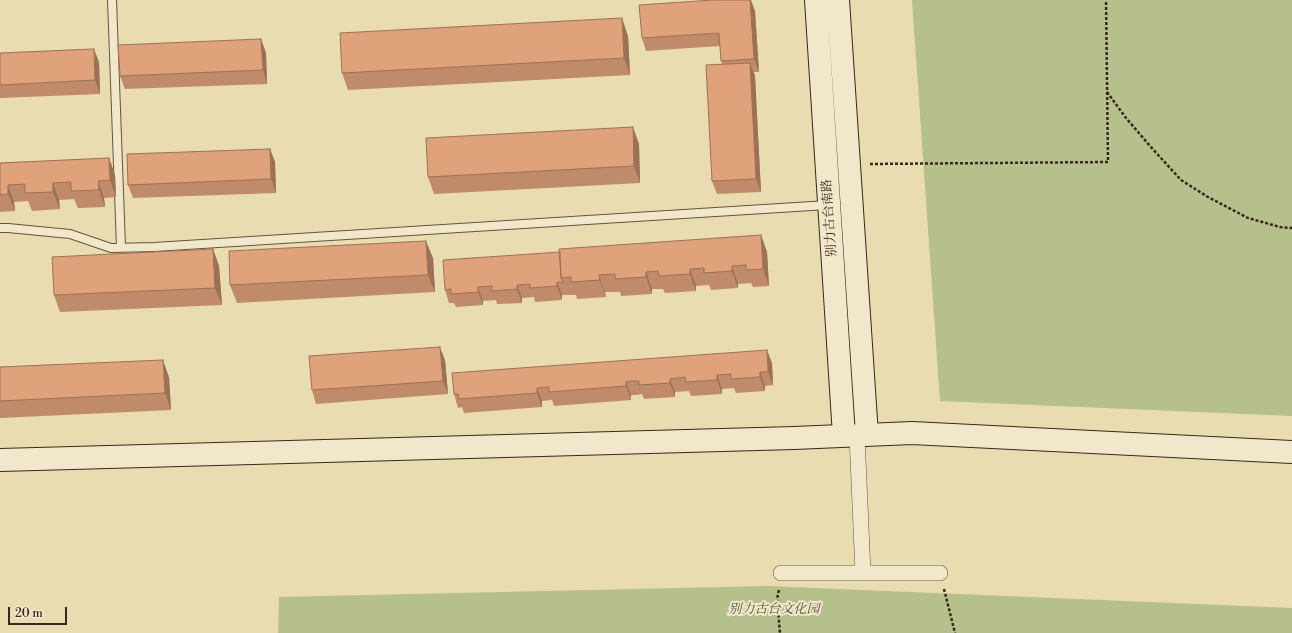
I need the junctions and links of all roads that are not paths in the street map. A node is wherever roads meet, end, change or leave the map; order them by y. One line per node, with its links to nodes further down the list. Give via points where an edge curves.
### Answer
1 (112, 0): 6 (lane)
2 (816, 0): 4 (street, 别力古台南路)
3 (838, 0): 7 (street, 别力古台南路, via 850,164)
4 (829, 205): 6 (lane); 7 (street, 别力古台南路)
5 (0, 228): 6 (lane, via 70,234 111,248)
6 (121, 247)
7 (856, 436): 8 (street, via 912,433); 9 (street); 10 (street)
8 (1292, 452)
9 (0, 460)
10 (863, 565): 11 (street); 12 (street)
11 (781, 573)
12 (940, 573)

